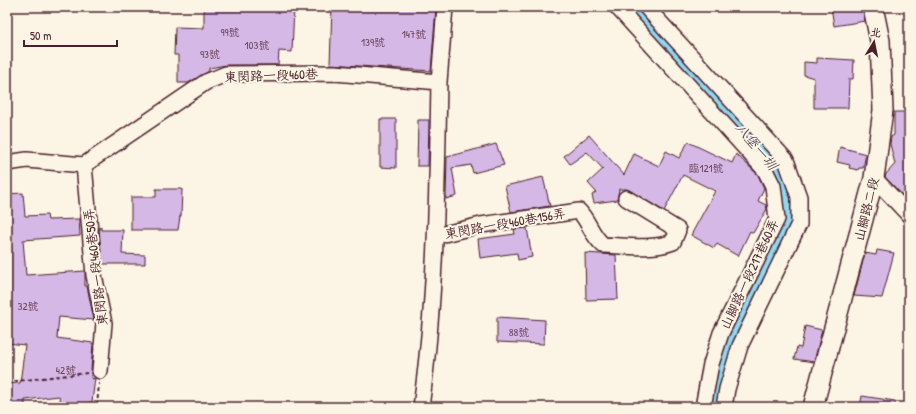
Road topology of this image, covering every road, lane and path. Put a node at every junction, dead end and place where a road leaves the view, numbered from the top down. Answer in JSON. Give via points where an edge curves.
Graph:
{"nodes":[{"id":1,"x":445,"y":7,"type":"edge"},
{"id":2,"x":617,"y":7,"type":"edge"},
{"id":3,"x":646,"y":7,"type":"edge"},
{"id":4,"x":873,"y":7,"type":"edge"},
{"id":5,"x":439,"y":82,"type":"junction"},
{"id":6,"x":7,"y":163,"type":"edge"},
{"id":7,"x":84,"y":165,"type":"junction"},
{"id":8,"x":874,"y":178,"type":"junction"},
{"id":9,"x":626,"y":198,"type":"dead end"},
{"id":10,"x":909,"y":215,"type":"edge"},
{"id":11,"x":436,"y":236,"type":"junction"},
{"id":12,"x":100,"y":371,"type":"junction"},
{"id":13,"x":7,"y":382,"type":"edge"},
{"id":14,"x":97,"y":406,"type":"edge"},
{"id":15,"x":421,"y":407,"type":"edge"},
{"id":16,"x":703,"y":407,"type":"edge"},
{"id":17,"x":724,"y":407,"type":"edge"},
{"id":18,"x":813,"y":407,"type":"edge"}],
"edges":[{"from":1,"to":5,"type":"lane"},
{"from":2,"to":16,"type":"lane","name":"山腳路一段217巷60弄","via":[[765,170],[773,186],[777,219],[721,333],[711,364]]},
{"from":3,"to":17,"type":"lane","via":[[786,160],[800,196],[799,224],[740,346]]},
{"from":4,"to":8,"type":"main road","name":"山腳路二段","via":[[880,41],[883,110]]},
{"from":5,"to":7,"type":"lane","name":"東閔路一段460巷","via":[[335,73],[226,74],[206,82]]},
{"from":5,"to":11,"type":"lane","name":"東閔路一段460巷156弄"},
{"from":6,"to":7,"type":"lane","via":[[27,160]]},
{"from":7,"to":12,"type":"lane","name":"東閔路一段460巷50弄","via":[[94,275],[104,323]]},
{"from":8,"to":10,"type":"lane"},
{"from":8,"to":18,"type":"main road","name":"山腳路二段"},
{"from":9,"to":11,"type":"lane","name":"東閔路一段460巷156弄","via":[[678,230],[674,242],[651,246],[603,245],[593,235],[586,219],[579,211],[481,225]]},
{"from":11,"to":15,"type":"lane","name":"東閔路一段460巷156弄","via":[[428,357]]},
{"from":12,"to":13,"type":"path"},
{"from":12,"to":14,"type":"path"}]}
